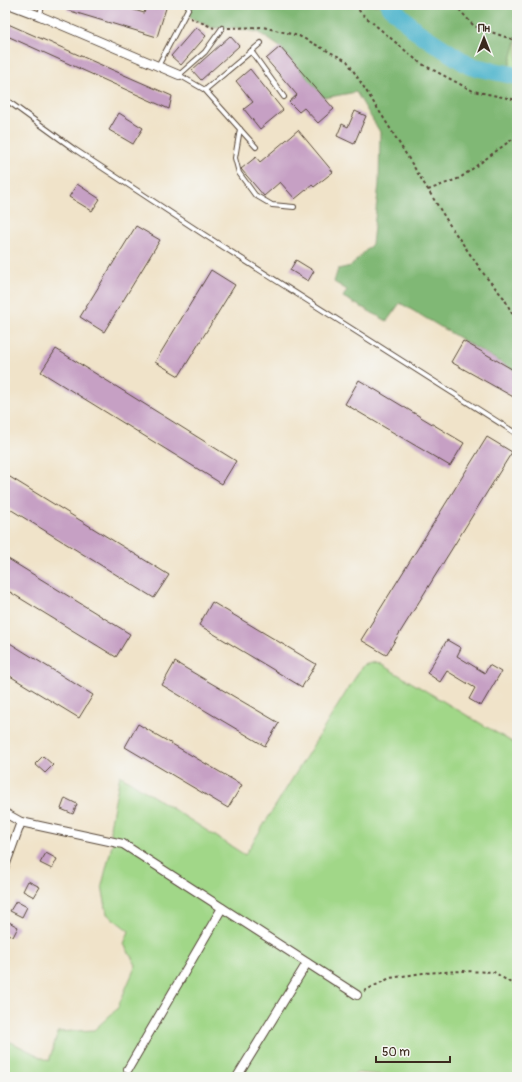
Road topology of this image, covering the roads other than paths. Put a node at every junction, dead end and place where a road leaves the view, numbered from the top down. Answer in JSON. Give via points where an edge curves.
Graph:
{"nodes":[{"id":1,"x":11,"y":5,"type":"edge"},
{"id":2,"x":42,"y":5,"type":"edge"},
{"id":3,"x":188,"y":7,"type":"edge"},
{"id":4,"x":40,"y":16,"type":"junction"},
{"id":5,"x":222,"y":28,"type":"road end"},
{"id":6,"x":261,"y":43,"type":"dead end"},
{"id":7,"x":251,"y":51,"type":"junction"},
{"id":8,"x":158,"y":66,"type":"junction"},
{"id":9,"x":179,"y":75,"type":"junction"},
{"id":10,"x":205,"y":90,"type":"junction"},
{"id":11,"x":284,"y":97,"type":"dead end"},
{"id":12,"x":5,"y":99,"type":"edge"},
{"id":13,"x":240,"y":130,"type":"junction"},
{"id":14,"x":256,"y":147,"type":"dead end"},
{"id":15,"x":294,"y":207,"type":"dead end"},
{"id":16,"x":517,"y":434,"type":"edge"},
{"id":17,"x":5,"y":813,"type":"edge"},
{"id":18,"x":21,"y":822,"type":"junction"},
{"id":19,"x":5,"y":866,"type":"edge"},
{"id":20,"x":222,"y":908,"type":"junction"},
{"id":21,"x":307,"y":963,"type":"junction"},
{"id":22,"x":357,"y":995,"type":"road end"},
{"id":23,"x":128,"y":1069,"type":"dead end"},
{"id":24,"x":237,"y":1077,"type":"edge"}],
"edges":[{"from":1,"to":4,"type":"street"},
{"from":2,"to":4,"type":"lane"},
{"from":3,"to":8,"type":"lane"},
{"from":4,"to":8,"type":"street"},
{"from":5,"to":9,"type":"lane","via":[[204,52]]},
{"from":6,"to":7,"type":"lane"},
{"from":7,"to":10,"type":"lane"},
{"from":7,"to":11,"type":"lane"},
{"from":8,"to":9,"type":"street"},
{"from":9,"to":10,"type":"lane"},
{"from":10,"to":13,"type":"lane"},
{"from":12,"to":16,"type":"lane","via":[[74,149],[197,230]]},
{"from":13,"to":14,"type":"lane"},
{"from":13,"to":15,"type":"lane","via":[[235,158],[239,173],[255,195],[272,205]]},
{"from":17,"to":18,"type":"street"},
{"from":18,"to":19,"type":"street"},
{"from":18,"to":20,"type":"street","via":[[123,844]]},
{"from":20,"to":21,"type":"street"},
{"from":20,"to":23,"type":"street"},
{"from":21,"to":22,"type":"street"},
{"from":21,"to":24,"type":"street"}]}
